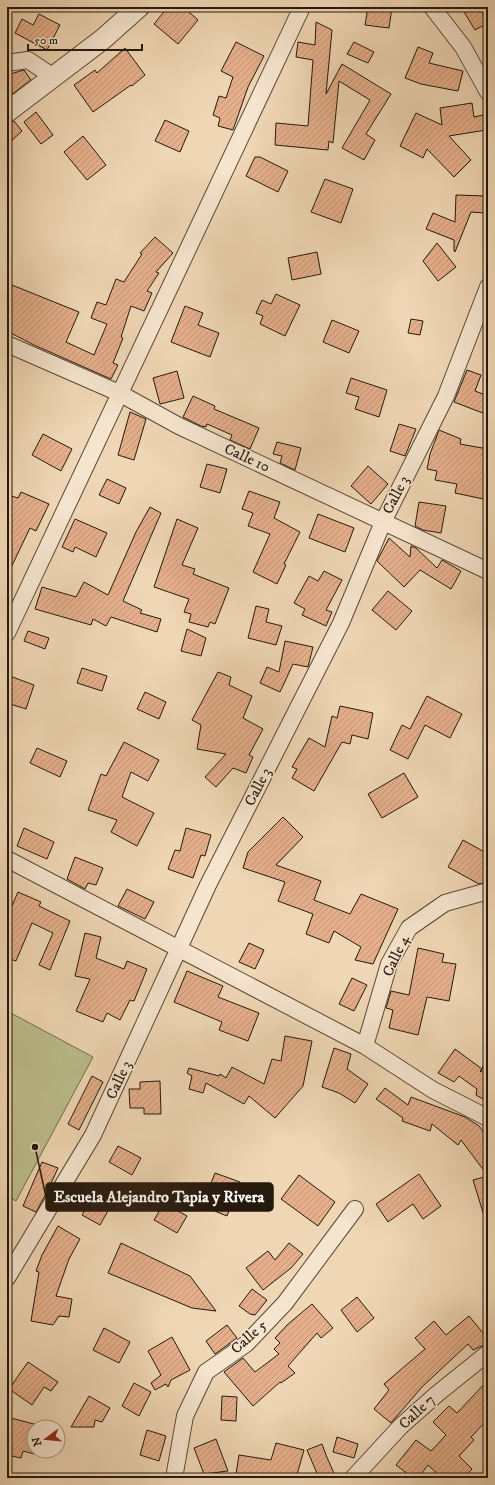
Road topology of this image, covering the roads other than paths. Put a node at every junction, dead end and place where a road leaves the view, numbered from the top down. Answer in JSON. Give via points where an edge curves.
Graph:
{"nodes":[{"id":1,"x":139,"y":7,"type":"edge"},
{"id":2,"x":302,"y":7,"type":"edge"},
{"id":3,"x":432,"y":7,"type":"edge"},
{"id":4,"x":7,"y":63,"type":"edge"},
{"id":5,"x":52,"y":76,"type":"junction"},
{"id":6,"x":488,"y":92,"type":"edge"},
{"id":7,"x":7,"y":112,"type":"edge"},
{"id":8,"x":488,"y":287,"type":"edge"},
{"id":9,"x":7,"y":344,"type":"edge"},
{"id":10,"x":119,"y":393,"type":"junction"},
{"id":11,"x":383,"y":522,"type":"junction"},
{"id":12,"x":488,"y":571,"type":"edge"},
{"id":13,"x":7,"y":633,"type":"edge"},
{"id":14,"x":7,"y":859,"type":"edge"},
{"id":15,"x":488,"y":891,"type":"edge"},
{"id":16,"x":180,"y":948,"type":"junction"},
{"id":17,"x":365,"y":1046,"type":"junction"},
{"id":18,"x":488,"y":1118,"type":"edge"},
{"id":19,"x":355,"y":1208,"type":"dead end"},
{"id":20,"x":7,"y":1278,"type":"edge"},
{"id":21,"x":488,"y":1353,"type":"edge"},
{"id":22,"x":174,"y":1478,"type":"edge"},
{"id":23,"x":353,"y":1478,"type":"edge"}],
"edges":[{"from":1,"to":5,"type":"street","via":[[104,39]]},
{"from":2,"to":10,"type":"street"},
{"from":3,"to":6,"type":"street","via":[[463,47]]},
{"from":4,"to":5,"type":"street","via":[[28,60]]},
{"from":5,"to":7,"type":"street"},
{"from":8,"to":11,"type":"street","name":"Calle 3","via":[[446,396]]},
{"from":9,"to":10,"type":"street","name":"Calle 10"},
{"from":10,"to":11,"type":"street","name":"Calle 10","via":[[179,426]]},
{"from":10,"to":13,"type":"street"},
{"from":11,"to":12,"type":"street","name":"Calle 10"},
{"from":11,"to":16,"type":"street","name":"Calle 3","via":[[341,623],[208,885]]},
{"from":14,"to":16,"type":"street"},
{"from":15,"to":17,"type":"street","name":"Calle 4","via":[[444,903],[409,928],[389,964]]},
{"from":16,"to":17,"type":"street"},
{"from":16,"to":20,"type":"street","name":"Calle 3","via":[[94,1135]]},
{"from":17,"to":18,"type":"street","via":[[433,1090]]},
{"from":19,"to":22,"type":"street","name":"Calle 5","via":[[285,1303],[246,1344],[206,1372],[186,1416]]},
{"from":21,"to":23,"type":"street","name":"Calle 7","via":[[401,1426]]}]}
